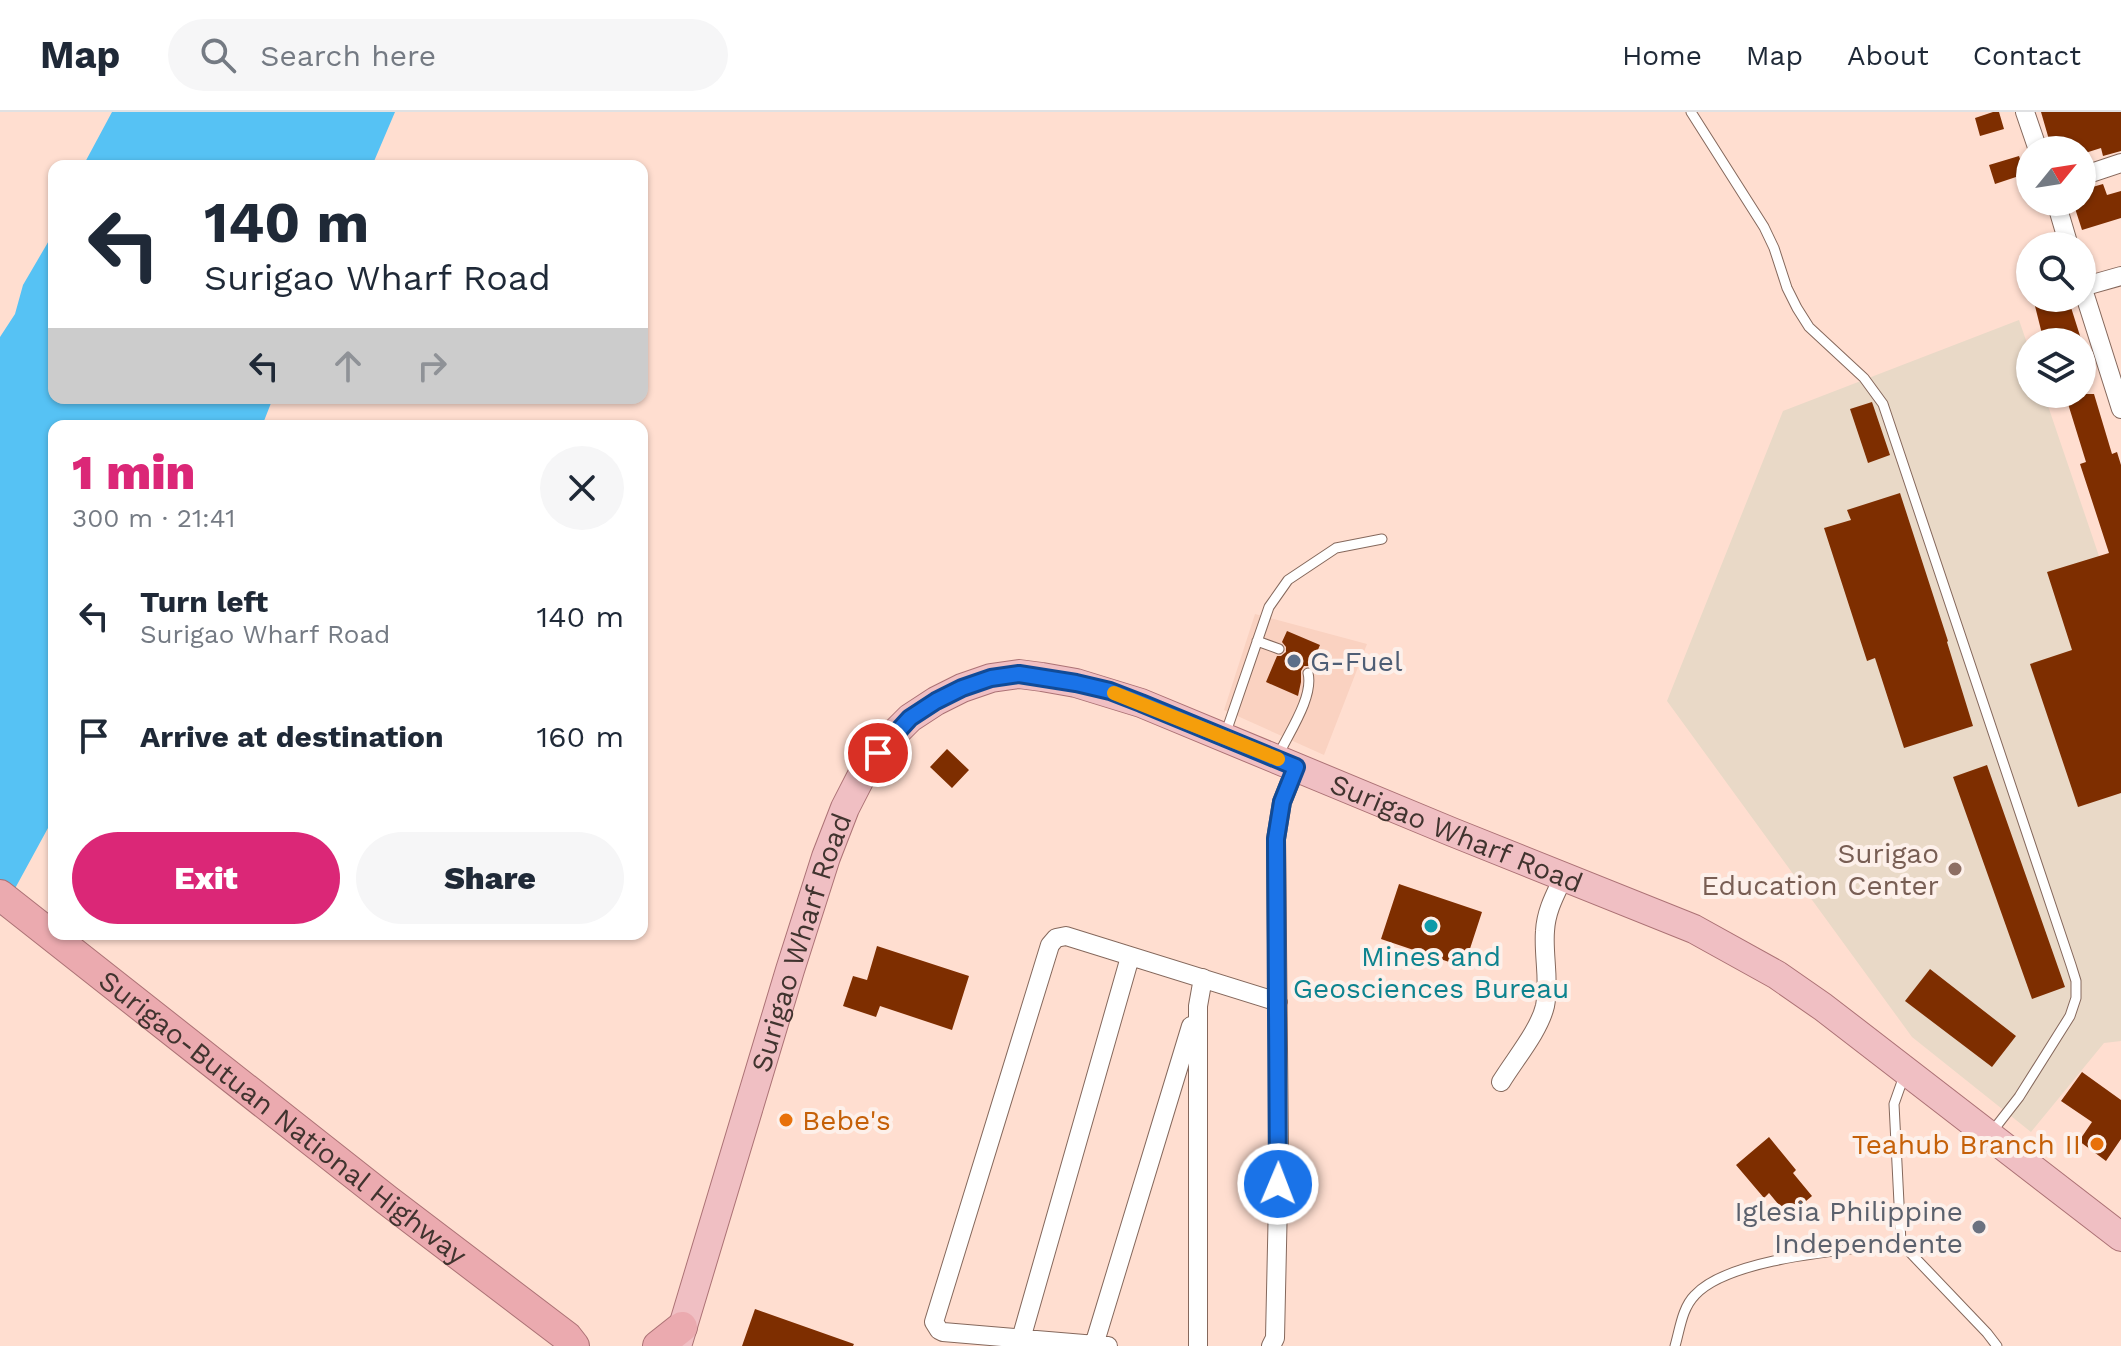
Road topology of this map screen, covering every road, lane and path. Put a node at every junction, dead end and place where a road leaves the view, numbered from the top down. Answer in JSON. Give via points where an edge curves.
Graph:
{"nodes":[{"id":1,"x":1691,"y":112,"type":"edge"},
{"id":2,"x":2025,"y":112,"type":"edge"},
{"id":3,"x":2033,"y":136,"type":"edge"},
{"id":4,"x":2121,"y":163,"type":"edge"},
{"id":5,"x":2096,"y":171,"type":"edge"},
{"id":6,"x":2121,"y":276,"type":"edge"},
{"id":7,"x":2096,"y":282,"type":"edge"},
{"id":8,"x":2090,"y":312,"type":"edge"},
{"id":9,"x":2121,"y":409,"type":"edge"},
{"id":10,"x":1382,"y":539,"type":"dead end"},
{"id":11,"x":1257,"y":641,"type":"junction"},
{"id":12,"x":1279,"y":649,"type":"dead end"},
{"id":13,"x":1308,"y":673,"type":"dead end"},
{"id":14,"x":1225,"y":737,"type":"junction"},
{"id":15,"x":1286,"y":763,"type":"junction"},
{"id":16,"x":1563,"y":878,"type":"junction"},
{"id":17,"x":0,"y":895,"type":"edge"},
{"id":18,"x":48,"y":934,"type":"edge"},
{"id":19,"x":56,"y":940,"type":"edge"},
{"id":20,"x":1130,"y":957,"type":"junction"},
{"id":21,"x":1203,"y":978,"type":"junction"},
{"id":22,"x":1278,"y":1002,"type":"junction"},
{"id":23,"x":1198,"y":1006,"type":"junction"},
{"id":24,"x":1907,"y":1070,"type":"junction"},
{"id":25,"x":1501,"y":1082,"type":"dead end"},
{"id":26,"x":1989,"y":1136,"type":"junction"},
{"id":27,"x":2121,"y":1237,"type":"edge"},
{"id":28,"x":1901,"y":1243,"type":"junction"},
{"id":29,"x":679,"y":1336,"type":"edge"},
{"id":30,"x":1021,"y":1339,"type":"junction"},
{"id":31,"x":577,"y":1343,"type":"edge"},
{"id":32,"x":1101,"y":1345,"type":"edge"},
{"id":33,"x":658,"y":1346,"type":"edge"},
{"id":34,"x":1198,"y":1346,"type":"edge"},
{"id":35,"x":1271,"y":1346,"type":"edge"},
{"id":36,"x":1675,"y":1346,"type":"edge"},
{"id":37,"x":1997,"y":1346,"type":"edge"}],
"edges":[{"from":1,"to":26,"type":"lane","via":[[1764,227],[1803,318],[1883,404],[2076,981],[2070,1016]]},
{"from":2,"to":3,"type":"street"},
{"from":4,"to":5,"type":"street"},
{"from":6,"to":7,"type":"street"},
{"from":8,"to":9,"type":"street"},
{"from":10,"to":11,"type":"lane","via":[[1336,548],[1288,580],[1269,607]]},
{"from":11,"to":12,"type":"lane"},
{"from":11,"to":14,"type":"lane"},
{"from":13,"to":15,"type":"lane","via":[[1308,694]]},
{"from":14,"to":15,"type":"main road","name":"Surigao Wharf Road"},
{"from":14,"to":29,"type":"main road","name":"Surigao Wharf Road","via":[[1110,691],[1019,674],[962,688],[910,718],[889,739],[866,767],[826,857]]},
{"from":15,"to":16,"type":"main road","name":"Surigao Wharf Road"},
{"from":15,"to":22,"type":"street","via":[[1276,839]]},
{"from":16,"to":24,"type":"main road","name":"Surigao Wharf Road","via":[[1737,951]]},
{"from":16,"to":25,"type":"street","via":[[1547,916],[1547,987],[1541,1018]]},
{"from":17,"to":18,"type":"highway","name":"Surigao-Butuan National Highway"},
{"from":19,"to":31,"type":"highway","name":"Surigao-Butuan National Highway"},
{"from":20,"to":21,"type":"street"},
{"from":20,"to":30,"type":"street"},
{"from":20,"to":30,"type":"street","via":[[1066,936],[1050,945],[934,1317],[943,1332]]},
{"from":21,"to":22,"type":"street"},
{"from":21,"to":23,"type":"street"},
{"from":22,"to":35,"type":"street","via":[[1279,1154]]},
{"from":23,"to":32,"type":"street"},
{"from":23,"to":34,"type":"street"},
{"from":24,"to":26,"type":"main road","name":"Surigao Wharf Road"},
{"from":24,"to":28,"type":"lane","via":[[1894,1104]]},
{"from":26,"to":27,"type":"main road","name":"Surigao Wharf Road"},
{"from":28,"to":36,"type":"lane","via":[[1725,1274],[1692,1297]]},
{"from":28,"to":37,"type":"lane"},
{"from":29,"to":33,"type":"highway"},
{"from":30,"to":32,"type":"street"}]}
